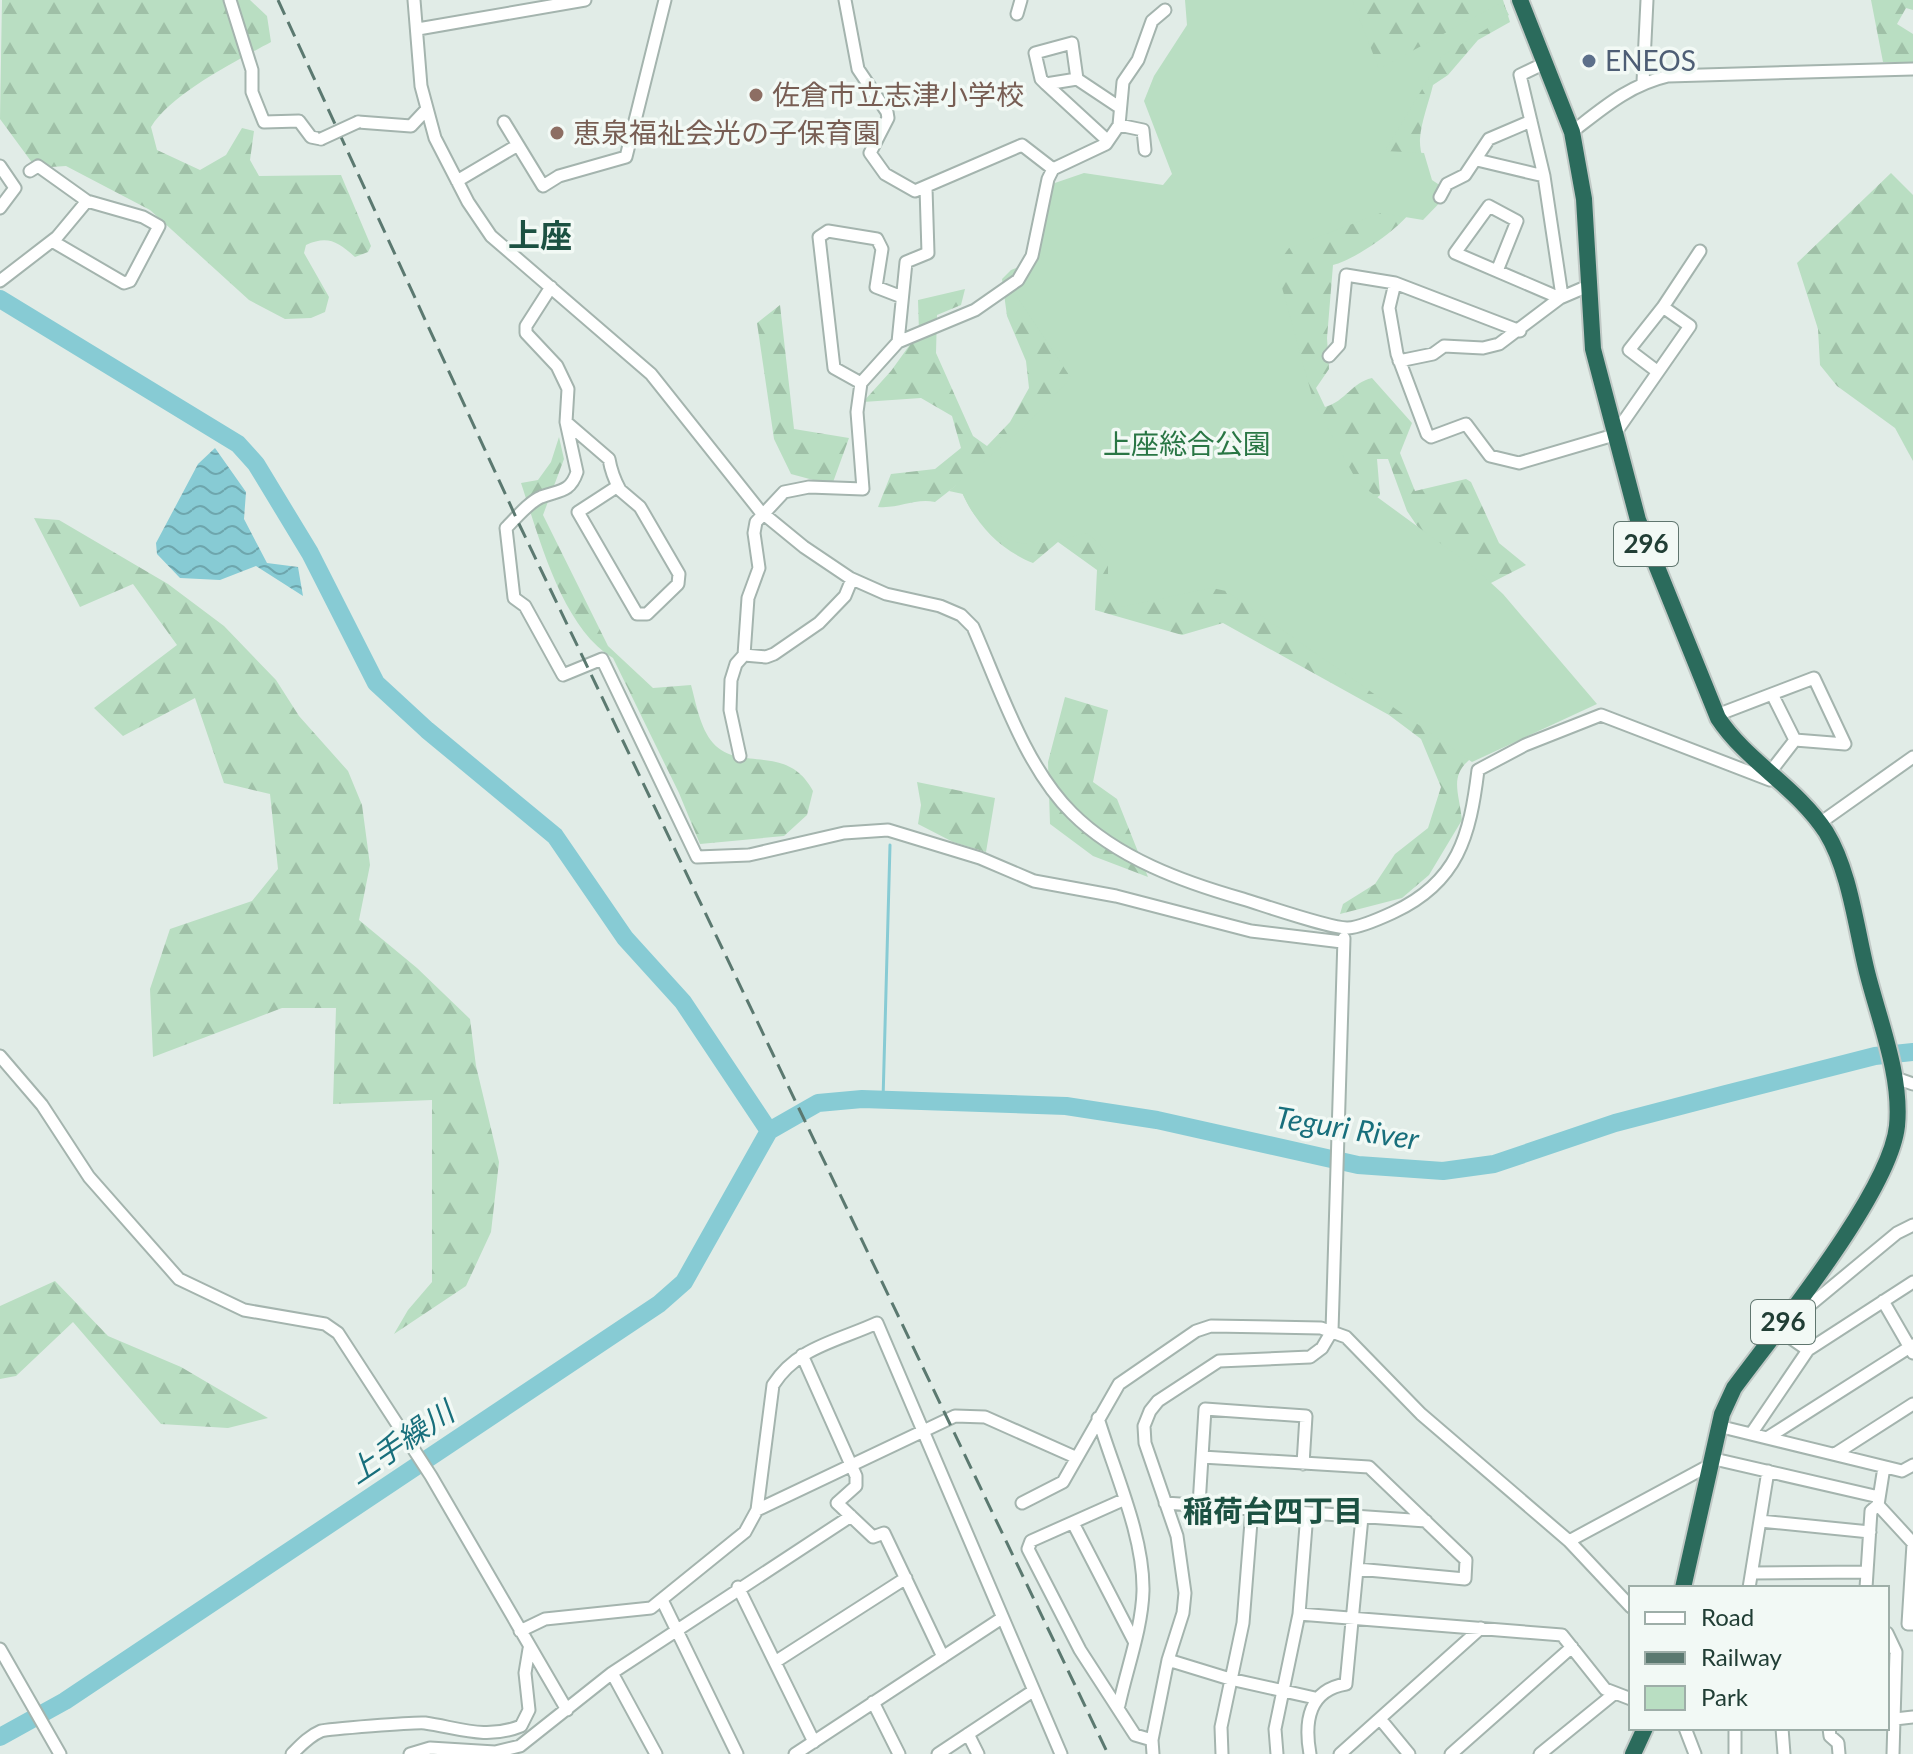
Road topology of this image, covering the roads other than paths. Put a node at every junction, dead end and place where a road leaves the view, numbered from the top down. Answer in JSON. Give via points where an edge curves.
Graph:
{"nodes":[{"id":1,"x":230,"y":0,"type":"edge"},
{"id":2,"x":414,"y":0,"type":"edge"},
{"id":3,"x":585,"y":0,"type":"edge"},
{"id":4,"x":665,"y":0,"type":"edge"},
{"id":5,"x":845,"y":0,"type":"edge"},
{"id":6,"x":1021,"y":0,"type":"edge"},
{"id":7,"x":1520,"y":0,"type":"edge"},
{"id":8,"x":1647,"y":0,"type":"edge"},
{"id":9,"x":1165,"y":10,"type":"dead end"},
{"id":10,"x":1017,"y":14,"type":"dead end"},
{"id":11,"x":418,"y":29,"type":"junction"},
{"id":12,"x":1545,"y":63,"type":"junction"},
{"id":13,"x":1913,"y":69,"type":"edge"},
{"id":14,"x":1077,"y":79,"type":"junction"},
{"id":15,"x":1643,"y":82,"type":"junction"},
{"id":16,"x":1046,"y":84,"type":"junction"},
{"id":17,"x":1119,"y":107,"type":"junction"},
{"id":18,"x":426,"y":110,"type":"junction"},
{"id":19,"x":1531,"y":121,"type":"junction"},
{"id":20,"x":504,"y":122,"type":"dead end"},
{"id":21,"x":1119,"y":125,"type":"junction"},
{"id":22,"x":1572,"y":132,"type":"junction"},
{"id":23,"x":1108,"y":141,"type":"junction"},
{"id":24,"x":518,"y":145,"type":"junction"},
{"id":25,"x":1145,"y":150,"type":"dead end"},
{"id":26,"x":1477,"y":160,"type":"junction"},
{"id":27,"x":0,"y":166,"type":"edge"},
{"id":28,"x":1053,"y":169,"type":"junction"},
{"id":29,"x":30,"y":171,"type":"dead end"},
{"id":30,"x":1544,"y":176,"type":"junction"},
{"id":31,"x":457,"y":181,"type":"junction"},
{"id":32,"x":926,"y":188,"type":"junction"},
{"id":33,"x":1440,"y":197,"type":"dead end"},
{"id":34,"x":87,"y":201,"type":"junction"},
{"id":35,"x":0,"y":208,"type":"edge"},
{"id":36,"x":52,"y":241,"type":"junction"},
{"id":37,"x":1700,"y":251,"type":"dead end"},
{"id":38,"x":1497,"y":271,"type":"junction"},
{"id":39,"x":0,"y":281,"type":"edge"},
{"id":40,"x":1395,"y":283,"type":"junction"},
{"id":41,"x":1588,"y":286,"type":"junction"},
{"id":42,"x":551,"y":287,"type":"junction"},
{"id":43,"x":902,"y":297,"type":"junction"},
{"id":44,"x":1561,"y":297,"type":"junction"},
{"id":45,"x":1663,"y":307,"type":"junction"},
{"id":46,"x":1520,"y":331,"type":"junction"},
{"id":47,"x":898,"y":342,"type":"junction"},
{"id":48,"x":1329,"y":356,"type":"dead end"},
{"id":49,"x":1399,"y":361,"type":"junction"},
{"id":50,"x":1658,"y":372,"type":"junction"},
{"id":51,"x":861,"y":383,"type":"junction"},
{"id":52,"x":566,"y":422,"type":"junction"},
{"id":53,"x":1614,"y":435,"type":"junction"},
{"id":54,"x":618,"y":486,"type":"junction"},
{"id":55,"x":762,"y":513,"type":"junction"},
{"id":56,"x":852,"y":579,"type":"junction"},
{"id":57,"x":744,"y":655,"type":"junction"},
{"id":58,"x":1772,"y":694,"type":"junction"},
{"id":59,"x":1717,"y":715,"type":"junction"},
{"id":60,"x":1795,"y":740,"type":"junction"},
{"id":61,"x":740,"y":756,"type":"dead end"},
{"id":62,"x":1913,"y":757,"type":"edge"},
{"id":63,"x":1772,"y":773,"type":"junction"},
{"id":64,"x":1820,"y":823,"type":"junction"},
{"id":65,"x":1347,"y":928,"type":"junction"},
{"id":66,"x":1342,"y":942,"type":"junction"},
{"id":67,"x":0,"y":1056,"type":"edge"},
{"id":68,"x":1892,"y":1072,"type":"junction"},
{"id":69,"x":1913,"y":1084,"type":"edge"},
{"id":70,"x":1913,"y":1225,"type":"edge"},
{"id":71,"x":1913,"y":1282,"type":"edge"},
{"id":72,"x":1883,"y":1301,"type":"junction"},
{"id":73,"x":1791,"y":1312,"type":"junction"},
{"id":74,"x":1778,"y":1329,"type":"junction"},
{"id":75,"x":1332,"y":1331,"type":"junction"},
{"id":76,"x":1912,"y":1348,"type":"edge"},
{"id":77,"x":1808,"y":1350,"type":"junction"},
{"id":78,"x":802,"y":1355,"type":"junction"},
{"id":79,"x":1913,"y":1404,"type":"edge"},
{"id":80,"x":1098,"y":1418,"type":"junction"},
{"id":81,"x":1718,"y":1426,"type":"junction"},
{"id":82,"x":922,"y":1430,"type":"junction"},
{"id":83,"x":1751,"y":1434,"type":"junction"},
{"id":84,"x":1767,"y":1438,"type":"junction"},
{"id":85,"x":1835,"y":1454,"type":"junction"},
{"id":86,"x":1075,"y":1457,"type":"junction"},
{"id":87,"x":1202,"y":1457,"type":"junction"},
{"id":88,"x":1709,"y":1462,"type":"junction"},
{"id":89,"x":850,"y":1464,"type":"junction"},
{"id":90,"x":1303,"y":1464,"type":"junction"},
{"id":91,"x":1913,"y":1465,"type":"edge"},
{"id":92,"x":1884,"y":1467,"type":"junction"},
{"id":93,"x":1768,"y":1471,"type":"junction"},
{"id":94,"x":1123,"y":1500,"type":"junction"},
{"id":95,"x":1878,"y":1501,"type":"junction"},
{"id":96,"x":1022,"y":1503,"type":"dead end"},
{"id":97,"x":1165,"y":1503,"type":"junction"},
{"id":98,"x":1199,"y":1505,"type":"junction"},
{"id":99,"x":1252,"y":1509,"type":"junction"},
{"id":100,"x":757,"y":1510,"type":"junction"},
{"id":101,"x":1307,"y":1513,"type":"junction"},
{"id":102,"x":851,"y":1516,"type":"junction"},
{"id":103,"x":1362,"y":1517,"type":"junction"},
{"id":104,"x":1426,"y":1521,"type":"junction"},
{"id":105,"x":1760,"y":1521,"type":"junction"},
{"id":106,"x":1073,"y":1523,"type":"junction"},
{"id":107,"x":1870,"y":1532,"type":"junction"},
{"id":108,"x":1569,"y":1541,"type":"junction"},
{"id":109,"x":1913,"y":1544,"type":"edge"},
{"id":110,"x":1357,"y":1569,"type":"junction"},
{"id":111,"x":1867,"y":1572,"type":"junction"},
{"id":112,"x":1752,"y":1573,"type":"junction"},
{"id":113,"x":906,"y":1578,"type":"junction"},
{"id":114,"x":1683,"y":1586,"type":"edge"},
{"id":115,"x":1749,"y":1586,"type":"edge"},
{"id":116,"x":1866,"y":1586,"type":"edge"},
{"id":117,"x":738,"y":1587,"type":"junction"},
{"id":118,"x":662,"y":1600,"type":"junction"},
{"id":119,"x":1629,"y":1605,"type":"edge"},
{"id":120,"x":1299,"y":1614,"type":"junction"},
{"id":121,"x":1002,"y":1618,"type":"junction"},
{"id":122,"x":1352,"y":1619,"type":"junction"},
{"id":123,"x":1913,"y":1624,"type":"edge"},
{"id":124,"x":1481,"y":1628,"type":"junction"},
{"id":125,"x":677,"y":1629,"type":"junction"},
{"id":126,"x":520,"y":1631,"type":"junction"},
{"id":127,"x":1889,"y":1637,"type":"edge"},
{"id":128,"x":1134,"y":1641,"type":"junction"},
{"id":129,"x":1572,"y":1647,"type":"junction"},
{"id":130,"x":0,"y":1649,"type":"edge"},
{"id":131,"x":529,"y":1649,"type":"junction"},
{"id":132,"x":943,"y":1657,"type":"junction"},
{"id":133,"x":1168,"y":1660,"type":"junction"},
{"id":134,"x":775,"y":1662,"type":"junction"},
{"id":135,"x":612,"y":1673,"type":"junction"},
{"id":136,"x":1230,"y":1679,"type":"junction"},
{"id":137,"x":1033,"y":1691,"type":"junction"},
{"id":138,"x":1284,"y":1691,"type":"junction"},
{"id":139,"x":1615,"y":1693,"type":"junction"},
{"id":140,"x":1315,"y":1698,"type":"junction"},
{"id":141,"x":1629,"y":1698,"type":"edge"},
{"id":142,"x":873,"y":1702,"type":"junction"},
{"id":143,"x":1119,"y":1705,"type":"junction"},
{"id":144,"x":567,"y":1710,"type":"junction"},
{"id":145,"x":1913,"y":1717,"type":"edge"},
{"id":146,"x":1895,"y":1719,"type":"junction"},
{"id":147,"x":1381,"y":1720,"type":"junction"},
{"id":148,"x":1644,"y":1730,"type":"edge"},
{"id":149,"x":1686,"y":1730,"type":"edge"},
{"id":150,"x":1735,"y":1730,"type":"edge"},
{"id":151,"x":1782,"y":1730,"type":"edge"},
{"id":152,"x":1829,"y":1730,"type":"edge"},
{"id":153,"x":968,"y":1734,"type":"junction"},
{"id":154,"x":1152,"y":1740,"type":"junction"},
{"id":155,"x":814,"y":1742,"type":"junction"},
{"id":156,"x":653,"y":1753,"type":"edge"},
{"id":157,"x":60,"y":1754,"type":"edge"},
{"id":158,"x":292,"y":1754,"type":"edge"},
{"id":159,"x":410,"y":1754,"type":"edge"},
{"id":160,"x":737,"y":1754,"type":"edge"},
{"id":161,"x":795,"y":1754,"type":"edge"},
{"id":162,"x":899,"y":1754,"type":"edge"},
{"id":163,"x":938,"y":1754,"type":"edge"},
{"id":164,"x":978,"y":1754,"type":"edge"},
{"id":165,"x":1061,"y":1754,"type":"edge"},
{"id":166,"x":1153,"y":1754,"type":"edge"},
{"id":167,"x":1222,"y":1754,"type":"edge"},
{"id":168,"x":1277,"y":1754,"type":"edge"},
{"id":169,"x":1310,"y":1754,"type":"edge"},
{"id":170,"x":1340,"y":1754,"type":"edge"},
{"id":171,"x":1409,"y":1754,"type":"edge"},
{"id":172,"x":1451,"y":1754,"type":"edge"},
{"id":173,"x":1540,"y":1754,"type":"edge"},
{"id":174,"x":1633,"y":1754,"type":"edge"},
{"id":175,"x":1695,"y":1754,"type":"edge"},
{"id":176,"x":1735,"y":1754,"type":"edge"},
{"id":177,"x":1784,"y":1754,"type":"edge"},
{"id":178,"x":1839,"y":1754,"type":"edge"},
{"id":179,"x":1893,"y":1754,"type":"edge"}],
"edges":[{"from":1,"to":18,"type":"street","bridge":true,"via":[[264,122],[299,121],[311,137],[321,139],[358,122],[411,126]]},
{"from":2,"to":11,"type":"street"},
{"from":3,"to":11,"type":"street"},
{"from":4,"to":24,"type":"street","via":[[626,157],[559,176],[543,186]]},
{"from":5,"to":32,"type":"street","via":[[858,69],[888,118],[870,153],[901,186]]},
{"from":6,"to":10,"type":"street"},
{"from":7,"to":12,"type":"highway","number":"296"},
{"from":8,"to":15,"type":"street"},
{"from":9,"to":17,"type":"street","via":[[1152,21],[1138,60],[1123,82]]},
{"from":11,"to":18,"type":"street"},
{"from":12,"to":19,"type":"street","via":[[1520,75]]},
{"from":12,"to":22,"type":"highway","number":"296"},
{"from":13,"to":15,"type":"street","via":[[1692,73]]},
{"from":14,"to":16,"type":"street"},
{"from":14,"to":16,"type":"street","via":[[1072,43],[1035,53]]},
{"from":14,"to":17,"type":"street"},
{"from":15,"to":22,"type":"street"},
{"from":16,"to":23,"type":"street"},
{"from":17,"to":21,"type":"street"},
{"from":18,"to":31,"type":"street"},
{"from":19,"to":26,"type":"street","via":[[1489,139]]},
{"from":19,"to":30,"type":"street"},
{"from":20,"to":24,"type":"street"},
{"from":21,"to":23,"type":"street"},
{"from":21,"to":25,"type":"street","via":[[1143,130]]},
{"from":22,"to":41,"type":"highway","number":"296","via":[[1584,199]]},
{"from":23,"to":28,"type":"street"},
{"from":24,"to":31,"type":"street"},
{"from":26,"to":30,"type":"street"},
{"from":26,"to":33,"type":"street","via":[[1465,175],[1447,184]]},
{"from":27,"to":35,"type":"street","via":[[15,188]]},
{"from":28,"to":32,"type":"street","via":[[1022,145]]},
{"from":28,"to":47,"type":"street","via":[[1032,256],[1018,280],[975,310]]},
{"from":29,"to":34,"type":"street","via":[[38,166]]},
{"from":30,"to":44,"type":"street"},
{"from":31,"to":42,"type":"street","via":[[491,236]]},
{"from":32,"to":43,"type":"street","via":[[928,253],[906,262]]},
{"from":34,"to":36,"type":"street"},
{"from":34,"to":36,"type":"street","via":[[159,226],[130,281],[124,283]]},
{"from":36,"to":39,"type":"street"},
{"from":37,"to":45,"type":"street"},
{"from":38,"to":38,"type":"street","via":[[1455,253],[1489,206],[1517,221]]},
{"from":38,"to":44,"type":"street"},
{"from":40,"to":46,"type":"street"},
{"from":40,"to":48,"type":"street","via":[[1346,275],[1339,345]]},
{"from":40,"to":49,"type":"street","via":[[1389,308]]},
{"from":41,"to":44,"type":"street"},
{"from":41,"to":53,"type":"highway","number":"296","via":[[1593,349]]},
{"from":42,"to":52,"type":"street","via":[[526,333],[551,358],[568,389]]},
{"from":42,"to":55,"type":"street","via":[[651,374]]},
{"from":43,"to":47,"type":"street"},
{"from":43,"to":51,"type":"street","via":[[876,287],[882,249],[877,239],[828,231],[819,237],[834,368]]},
{"from":44,"to":46,"type":"street"},
{"from":45,"to":50,"type":"street","via":[[1690,326]]},
{"from":45,"to":50,"type":"street","via":[[1629,350]]},
{"from":46,"to":49,"type":"street","via":[[1483,348],[1444,346],[1433,354]]},
{"from":47,"to":51,"type":"street"},
{"from":49,"to":53,"type":"street","via":[[1431,437],[1466,424],[1490,456],[1519,463]]},
{"from":50,"to":53,"type":"street"},
{"from":51,"to":55,"type":"street","via":[[857,412],[863,489],[809,487],[784,492]]},
{"from":52,"to":54,"type":"street","via":[[609,459]]},
{"from":52,"to":66,"type":"street","via":[[574,481],[559,494],[540,497],[506,528],[514,598],[525,606],[563,675],[602,659],[697,857],[749,855],[844,833],[888,830],[1034,881],[1251,931]]},
{"from":53,"to":59,"type":"highway","number":"296","via":[[1644,539]]},
{"from":54,"to":54,"type":"street","via":[[640,507],[679,574],[678,584],[647,614],[637,614],[578,512]]},
{"from":55,"to":56,"type":"street"},
{"from":55,"to":57,"type":"street","via":[[754,533],[759,568],[748,598]]},
{"from":56,"to":57,"type":"street","via":[[845,596],[819,623],[774,654]]},
{"from":56,"to":65,"type":"street","via":[[886,594],[940,606],[973,627],[1052,791],[1107,841],[1177,879]]},
{"from":57,"to":61,"type":"street","via":[[731,680],[730,710]]},
{"from":58,"to":59,"type":"street"},
{"from":58,"to":60,"type":"street"},
{"from":58,"to":60,"type":"street","via":[[1814,678],[1845,744]]},
{"from":59,"to":63,"type":"highway","number":"296","via":[[1730,735]]},
{"from":60,"to":63,"type":"street"},
{"from":62,"to":64,"type":"street"},
{"from":63,"to":64,"type":"highway","number":"296"},
{"from":63,"to":65,"type":"street","via":[[1770,780],[1601,715],[1478,770],[1466,834],[1437,887],[1394,912]]},
{"from":64,"to":68,"type":"highway","number":"296","via":[[1842,873]]},
{"from":65,"to":66,"type":"street"},
{"from":66,"to":75,"type":"street"},
{"from":67,"to":126,"type":"street","via":[[42,1105],[89,1177],[179,1279],[244,1310],[325,1324],[338,1333],[431,1476]]},
{"from":68,"to":69,"type":"street"},
{"from":68,"to":73,"type":"highway","number":"296","via":[[1897,1126],[1885,1167]]},
{"from":70,"to":73,"type":"street","via":[[1804,1310]]},
{"from":71,"to":72,"type":"street"},
{"from":72,"to":76,"type":"street"},
{"from":72,"to":77,"type":"street"},
{"from":73,"to":74,"type":"highway","number":"296"},
{"from":74,"to":77,"type":"street"},
{"from":74,"to":81,"type":"highway","number":"296","via":[[1734,1388]]},
{"from":75,"to":80,"type":"street","via":[[1211,1326],[1196,1331],[1119,1384]]},
{"from":75,"to":97,"type":"street","via":[[1310,1357],[1219,1361],[1158,1401],[1144,1426],[1145,1443]]},
{"from":75,"to":108,"type":"street","via":[[1346,1337],[1421,1414]]},
{"from":76,"to":84,"type":"street"},
{"from":77,"to":83,"type":"street"},
{"from":78,"to":82,"type":"street","via":[[877,1323]]},
{"from":78,"to":89,"type":"street"},
{"from":78,"to":100,"type":"street","via":[[773,1385]]},
{"from":79,"to":85,"type":"street"},
{"from":80,"to":86,"type":"street"},
{"from":80,"to":94,"type":"street"},
{"from":81,"to":83,"type":"street"},
{"from":81,"to":88,"type":"highway","number":"296"},
{"from":82,"to":86,"type":"street","via":[[955,1416],[974,1415]]},
{"from":82,"to":89,"type":"street"},
{"from":82,"to":121,"type":"street"},
{"from":83,"to":84,"type":"street"},
{"from":84,"to":85,"type":"street"},
{"from":85,"to":92,"type":"street"},
{"from":86,"to":96,"type":"street","via":[[1063,1482]]},
{"from":87,"to":90,"type":"street"},
{"from":87,"to":90,"type":"street","via":[[1205,1409],[1220,1410],[1306,1416]]},
{"from":87,"to":98,"type":"street"},
{"from":88,"to":93,"type":"street"},
{"from":88,"to":108,"type":"street"},
{"from":88,"to":114,"type":"highway","number":"296"},
{"from":89,"to":100,"type":"street"},
{"from":89,"to":102,"type":"street","via":[[856,1486],[837,1503]]},
{"from":90,"to":104,"type":"street","via":[[1369,1467]]},
{"from":91,"to":92,"type":"street","via":[[1902,1471]]},
{"from":92,"to":95,"type":"street"},
{"from":93,"to":95,"type":"street"},
{"from":93,"to":105,"type":"street"},
{"from":94,"to":106,"type":"street"},
{"from":94,"to":128,"type":"street","via":[[1142,1578]]},
{"from":95,"to":107,"type":"street","via":[[1871,1511]]},
{"from":95,"to":109,"type":"street"},
{"from":97,"to":98,"type":"street"},
{"from":97,"to":133,"type":"street","via":[[1177,1536],[1185,1593]]},
{"from":98,"to":99,"type":"street"},
{"from":99,"to":101,"type":"street"},
{"from":99,"to":136,"type":"street","via":[[1243,1623]]},
{"from":100,"to":118,"type":"street","via":[[745,1532]]},
{"from":101,"to":103,"type":"street"},
{"from":101,"to":120,"type":"street"},
{"from":102,"to":113,"type":"street","via":[[873,1537],[884,1533]]},
{"from":102,"to":117,"type":"street"},
{"from":103,"to":104,"type":"street"},
{"from":103,"to":110,"type":"street"},
{"from":104,"to":110,"type":"street","via":[[1466,1560],[1465,1579]]},
{"from":105,"to":107,"type":"street"},
{"from":105,"to":112,"type":"street"},
{"from":106,"to":128,"type":"street"},
{"from":106,"to":143,"type":"street","via":[[1031,1541],[1028,1549],[1094,1673]]},
{"from":107,"to":111,"type":"street"},
{"from":108,"to":119,"type":"street"},
{"from":109,"to":123,"type":"street","via":[[1908,1624]]},
{"from":110,"to":122,"type":"street"},
{"from":111,"to":112,"type":"street"},
{"from":111,"to":116,"type":"street"},
{"from":112,"to":115,"type":"street"},
{"from":113,"to":132,"type":"street"},
{"from":113,"to":134,"type":"street"},
{"from":117,"to":125,"type":"street"},
{"from":117,"to":134,"type":"street"},
{"from":118,"to":125,"type":"street"},
{"from":118,"to":126,"type":"street","via":[[645,1611],[545,1619]]},
{"from":120,"to":122,"type":"street"},
{"from":120,"to":138,"type":"street"},
{"from":121,"to":132,"type":"street"},
{"from":121,"to":137,"type":"street"},
{"from":122,"to":124,"type":"street"},
{"from":122,"to":140,"type":"street","via":[[1346,1684],[1330,1686]]},
{"from":124,"to":129,"type":"street","via":[[1562,1635]]},
{"from":124,"to":147,"type":"street"},
{"from":125,"to":135,"type":"street"},
{"from":125,"to":160,"type":"street"},
{"from":126,"to":131,"type":"street"},
{"from":127,"to":146,"type":"street","via":[[1896,1652]]},
{"from":128,"to":143,"type":"street"},
{"from":129,"to":139,"type":"street","via":[[1605,1689]]},
{"from":129,"to":172,"type":"street"},
{"from":130,"to":157,"type":"street"},
{"from":131,"to":144,"type":"street"},
{"from":131,"to":158,"type":"street","via":[[529,1710],[521,1726],[474,1734],[421,1722],[334,1728],[310,1737]]},
{"from":132,"to":142,"type":"street"},
{"from":133,"to":136,"type":"street"},
{"from":133,"to":154,"type":"street"},
{"from":134,"to":155,"type":"street"},
{"from":135,"to":144,"type":"street"},
{"from":135,"to":156,"type":"street"},
{"from":136,"to":138,"type":"street"},
{"from":136,"to":167,"type":"street"},
{"from":137,"to":153,"type":"street"},
{"from":137,"to":165,"type":"street"},
{"from":138,"to":140,"type":"street"},
{"from":138,"to":168,"type":"street","via":[[1275,1729]]},
{"from":139,"to":141,"type":"street"},
{"from":139,"to":173,"type":"street"},
{"from":140,"to":169,"type":"street","via":[[1305,1728]]},
{"from":142,"to":155,"type":"street"},
{"from":142,"to":162,"type":"street"},
{"from":143,"to":154,"type":"street","via":[[1135,1735]]},
{"from":144,"to":159,"type":"street","via":[[531,1740],[507,1750],[473,1754],[430,1748]]},
{"from":145,"to":146,"type":"street"},
{"from":146,"to":179,"type":"street"},
{"from":147,"to":170,"type":"street"},
{"from":147,"to":171,"type":"street"},
{"from":148,"to":174,"type":"highway"},
{"from":149,"to":175,"type":"street"},
{"from":150,"to":176,"type":"street"},
{"from":151,"to":177,"type":"street"},
{"from":152,"to":178,"type":"street"},
{"from":153,"to":163,"type":"street"},
{"from":153,"to":164,"type":"street"},
{"from":154,"to":166,"type":"street"},
{"from":155,"to":161,"type":"street"}]}
